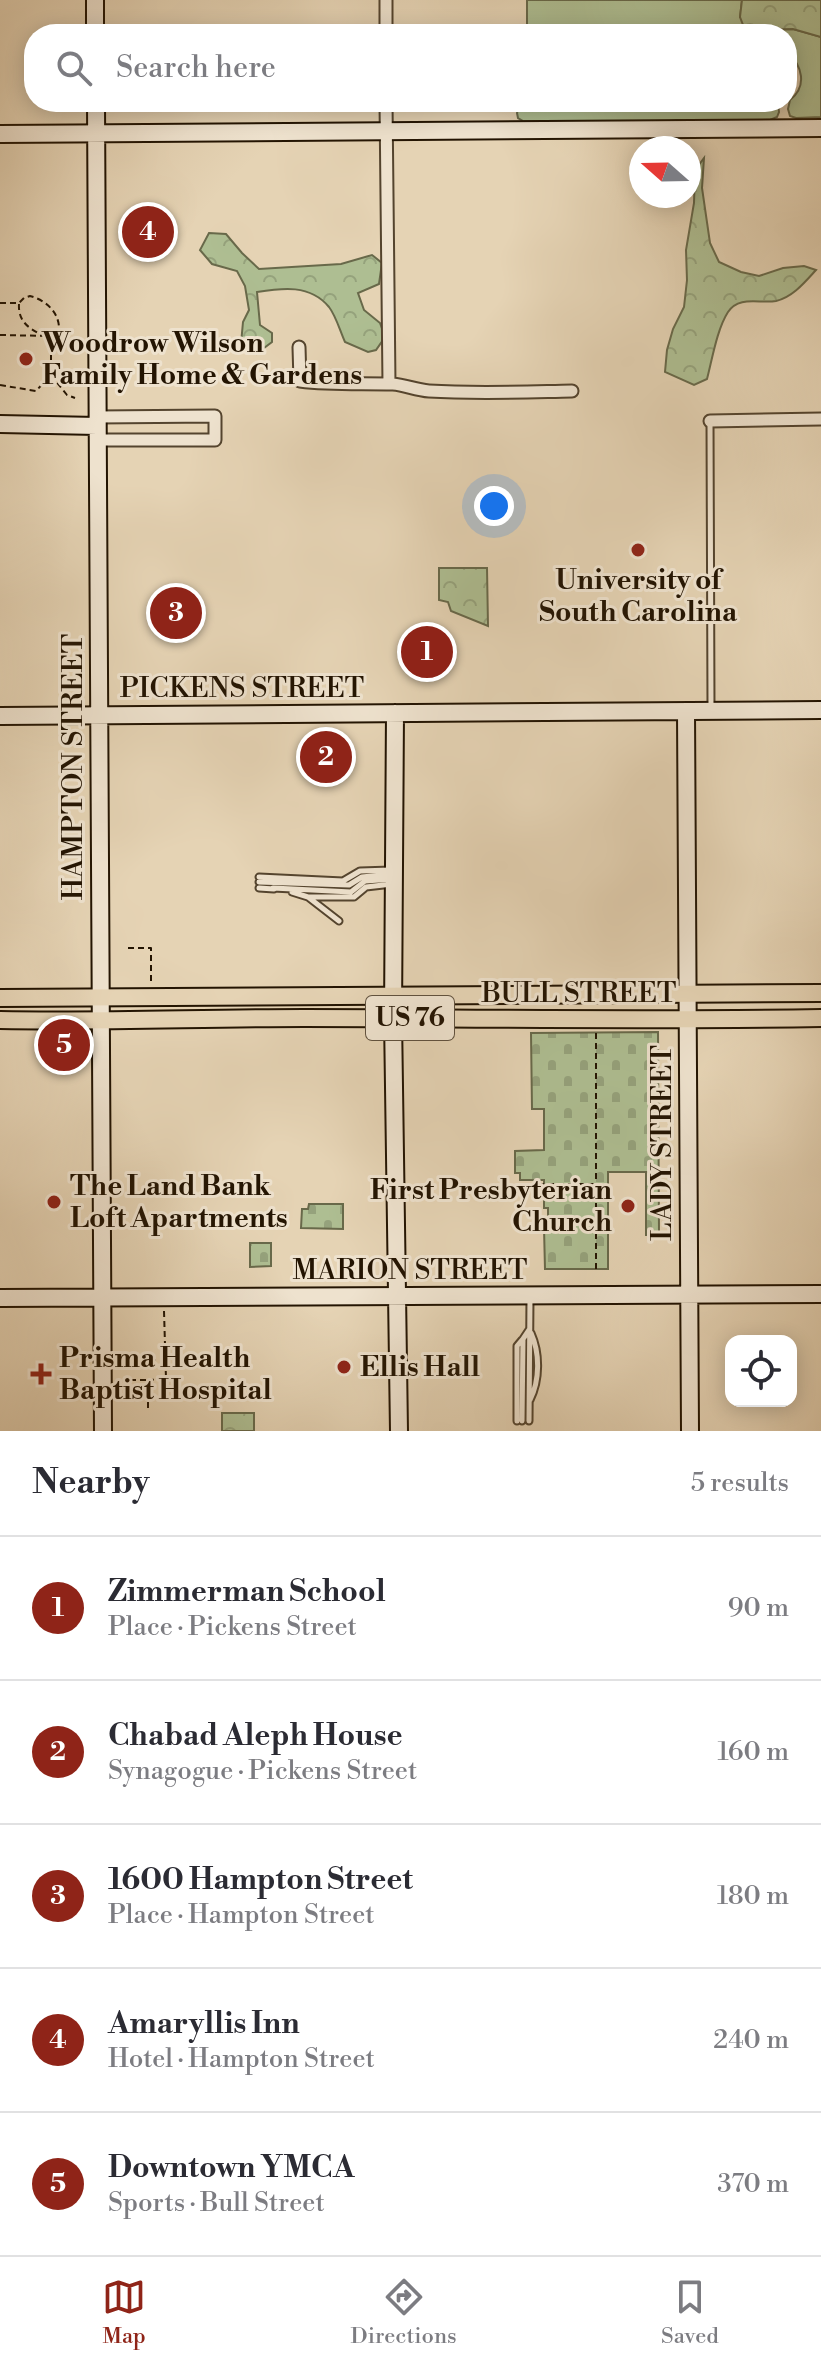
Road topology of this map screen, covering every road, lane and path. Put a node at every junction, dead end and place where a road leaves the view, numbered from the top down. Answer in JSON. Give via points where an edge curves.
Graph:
{"nodes":[{"id":1,"x":95,"y":0,"type":"edge"},
{"id":2,"x":386,"y":0,"type":"edge"},
{"id":3,"x":95,"y":24,"type":"edge"},
{"id":4,"x":386,"y":24,"type":"edge"},
{"id":5,"x":96,"y":112,"type":"edge"},
{"id":6,"x":386,"y":112,"type":"edge"},
{"id":7,"x":821,"y":128,"type":"edge"},
{"id":8,"x":386,"y":131,"type":"junction"},
{"id":9,"x":0,"y":134,"type":"edge"},
{"id":10,"x":96,"y":134,"type":"junction"},
{"id":11,"x":0,"y":303,"type":"edge"},
{"id":12,"x":19,"y":303,"type":"junction"},
{"id":13,"x":0,"y":335,"type":"edge"},
{"id":14,"x":44,"y":336,"type":"junction"},
{"id":15,"x":51,"y":336,"type":"junction"},
{"id":16,"x":299,"y":347,"type":"dead end"},
{"id":17,"x":51,"y":375,"type":"junction"},
{"id":18,"x":389,"y":384,"type":"junction"},
{"id":19,"x":0,"y":385,"type":"edge"},
{"id":20,"x":572,"y":391,"type":"dead end"},
{"id":21,"x":75,"y":398,"type":"dead end"},
{"id":22,"x":821,"y":419,"type":"edge"},
{"id":23,"x":710,"y":421,"type":"joint"},
{"id":24,"x":0,"y":424,"type":"edge"},
{"id":25,"x":97,"y":428,"type":"junction"},
{"id":26,"x":821,"y":710,"type":"edge"},
{"id":27,"x":686,"y":711,"type":"junction"},
{"id":28,"x":711,"y":711,"type":"junction"},
{"id":29,"x":395,"y":713,"type":"junction"},
{"id":30,"x":98,"y":715,"type":"junction"},
{"id":31,"x":0,"y":716,"type":"edge"},
{"id":32,"x":394,"y":876,"type":"junction"},
{"id":33,"x":273,"y":888,"type":"junction"},
{"id":34,"x":308,"y":897,"type":"junction"},
{"id":35,"x":339,"y":921,"type":"dead end"},
{"id":36,"x":128,"y":948,"type":"dead end"},
{"id":37,"x":151,"y":983,"type":"dead end"},
{"id":38,"x":687,"y":993,"type":"junction"},
{"id":39,"x":821,"y":993,"type":"edge"},
{"id":40,"x":394,"y":996,"type":"junction"},
{"id":41,"x":100,"y":997,"type":"junction"},
{"id":42,"x":0,"y":998,"type":"edge"},
{"id":43,"x":393,"y":1018,"type":"junction"},
{"id":44,"x":821,"y":1018,"type":"edge"},
{"id":45,"x":0,"y":1020,"type":"edge"},
{"id":46,"x":687,"y":1020,"type":"junction"},
{"id":47,"x":100,"y":1021,"type":"junction"},
{"id":48,"x":596,"y":1031,"type":"dead end"},
{"id":49,"x":528,"y":1184,"type":"dead end"},
{"id":50,"x":596,"y":1184,"type":"junction"},
{"id":51,"x":596,"y":1272,"type":"dead end"},
{"id":52,"x":821,"y":1294,"type":"edge"},
{"id":53,"x":689,"y":1295,"type":"junction"},
{"id":54,"x":398,"y":1296,"type":"junction"},
{"id":55,"x":530,"y":1296,"type":"junction"},
{"id":56,"x":0,"y":1298,"type":"edge"},
{"id":57,"x":101,"y":1298,"type":"junction"},
{"id":58,"x":165,"y":1298,"type":"junction"},
{"id":59,"x":530,"y":1329,"type":"junction"},
{"id":60,"x":130,"y":1360,"type":"dead end"},
{"id":61,"x":166,"y":1360,"type":"junction"},
{"id":62,"x":130,"y":1380,"type":"dead end"},
{"id":63,"x":148,"y":1380,"type":"junction"},
{"id":64,"x":148,"y":1412,"type":"dead end"},
{"id":65,"x":103,"y":1431,"type":"edge"},
{"id":66,"x":399,"y":1431,"type":"edge"},
{"id":67,"x":690,"y":1431,"type":"edge"}],
"edges":[{"from":1,"to":3,"type":"street"},
{"from":2,"to":4,"type":"street"},
{"from":5,"to":10,"type":"street","name":"HAMPTON STREET"},
{"from":6,"to":8,"type":"street"},
{"from":7,"to":8,"type":"street"},
{"from":8,"to":10,"type":"street"},
{"from":8,"to":18,"type":"street"},
{"from":9,"to":10,"type":"street"},
{"from":10,"to":25,"type":"street","name":"HAMPTON STREET"},
{"from":11,"to":12,"type":"path"},
{"from":12,"to":14,"type":"path","via":[[23,322]]},
{"from":12,"to":15,"type":"path","via":[[30,296],[52,309],[59,327]]},
{"from":13,"to":14,"type":"path"},
{"from":14,"to":15,"type":"path"},
{"from":15,"to":17,"type":"path"},
{"from":16,"to":18,"type":"street","via":[[300,381]]},
{"from":17,"to":19,"type":"path","via":[[36,391]]},
{"from":17,"to":21,"type":"path"},
{"from":18,"to":20,"type":"street","via":[[433,391]]},
{"from":22,"to":23,"type":"street"},
{"from":23,"to":28,"type":"lane"},
{"from":24,"to":25,"type":"street"},
{"from":25,"to":25,"type":"street","via":[[215,440],[215,416]]},
{"from":25,"to":30,"type":"street","name":"HAMPTON STREET"},
{"from":26,"to":28,"type":"street","name":"PICKENS STREET"},
{"from":27,"to":28,"type":"street","name":"PICKENS STREET"},
{"from":27,"to":29,"type":"street","name":"PICKENS STREET"},
{"from":27,"to":38,"type":"street","name":"LADY STREET"},
{"from":29,"to":30,"type":"street","name":"PICKENS STREET"},
{"from":29,"to":32,"type":"street"},
{"from":30,"to":31,"type":"street","name":"PICKENS STREET"},
{"from":30,"to":41,"type":"street","name":"HAMPTON STREET"},
{"from":32,"to":33,"type":"lane","via":[[365,881],[351,892]]},
{"from":32,"to":33,"type":"lane","via":[[362,877],[349,885],[259,882]]},
{"from":32,"to":34,"type":"lane","via":[[354,897]]},
{"from":32,"to":40,"type":"street"},
{"from":33,"to":34,"type":"lane"},
{"from":34,"to":35,"type":"lane"},
{"from":36,"to":37,"type":"path","via":[[151,948]]},
{"from":38,"to":39,"type":"main road","name":"BULL STREET","number":"US 76"},
{"from":38,"to":40,"type":"main road","name":"BULL STREET","number":"US 76"},
{"from":38,"to":46,"type":"street","name":"LADY STREET"},
{"from":40,"to":41,"type":"main road","name":"BULL STREET","number":"US 76"},
{"from":40,"to":43,"type":"street"},
{"from":41,"to":42,"type":"main road","name":"BULL STREET","number":"US 76"},
{"from":41,"to":47,"type":"street","name":"HAMPTON STREET"},
{"from":43,"to":46,"type":"main road","name":"BULL STREET","number":"US 76"},
{"from":43,"to":47,"type":"main road","name":"BULL STREET","number":"US 76"},
{"from":43,"to":54,"type":"street"},
{"from":44,"to":46,"type":"main road","name":"BULL STREET","number":"US 76"},
{"from":45,"to":47,"type":"main road","name":"BULL STREET","number":"US 76"},
{"from":46,"to":53,"type":"street","name":"LADY STREET"},
{"from":47,"to":57,"type":"street","name":"HAMPTON STREET"},
{"from":48,"to":50,"type":"path"},
{"from":49,"to":50,"type":"path"},
{"from":50,"to":51,"type":"path"},
{"from":52,"to":53,"type":"street","name":"MARION STREET"},
{"from":53,"to":55,"type":"street","name":"MARION STREET"},
{"from":53,"to":67,"type":"street","name":"LADY STREET"},
{"from":54,"to":55,"type":"street","name":"MARION STREET"},
{"from":54,"to":58,"type":"street","name":"MARION STREET"},
{"from":54,"to":66,"type":"street"},
{"from":55,"to":59,"type":"lane"},
{"from":56,"to":57,"type":"street","name":"MARION STREET"},
{"from":57,"to":58,"type":"street","name":"MARION STREET"},
{"from":57,"to":65,"type":"street","name":"HAMPTON STREET"},
{"from":58,"to":61,"type":"path"},
{"from":59,"to":59,"type":"lane","via":[[523,1339],[523,1421],[529,1401]]},
{"from":60,"to":61,"type":"path"},
{"from":61,"to":63,"type":"path","via":[[166,1379]]},
{"from":62,"to":63,"type":"path"},
{"from":63,"to":64,"type":"path"}]}
